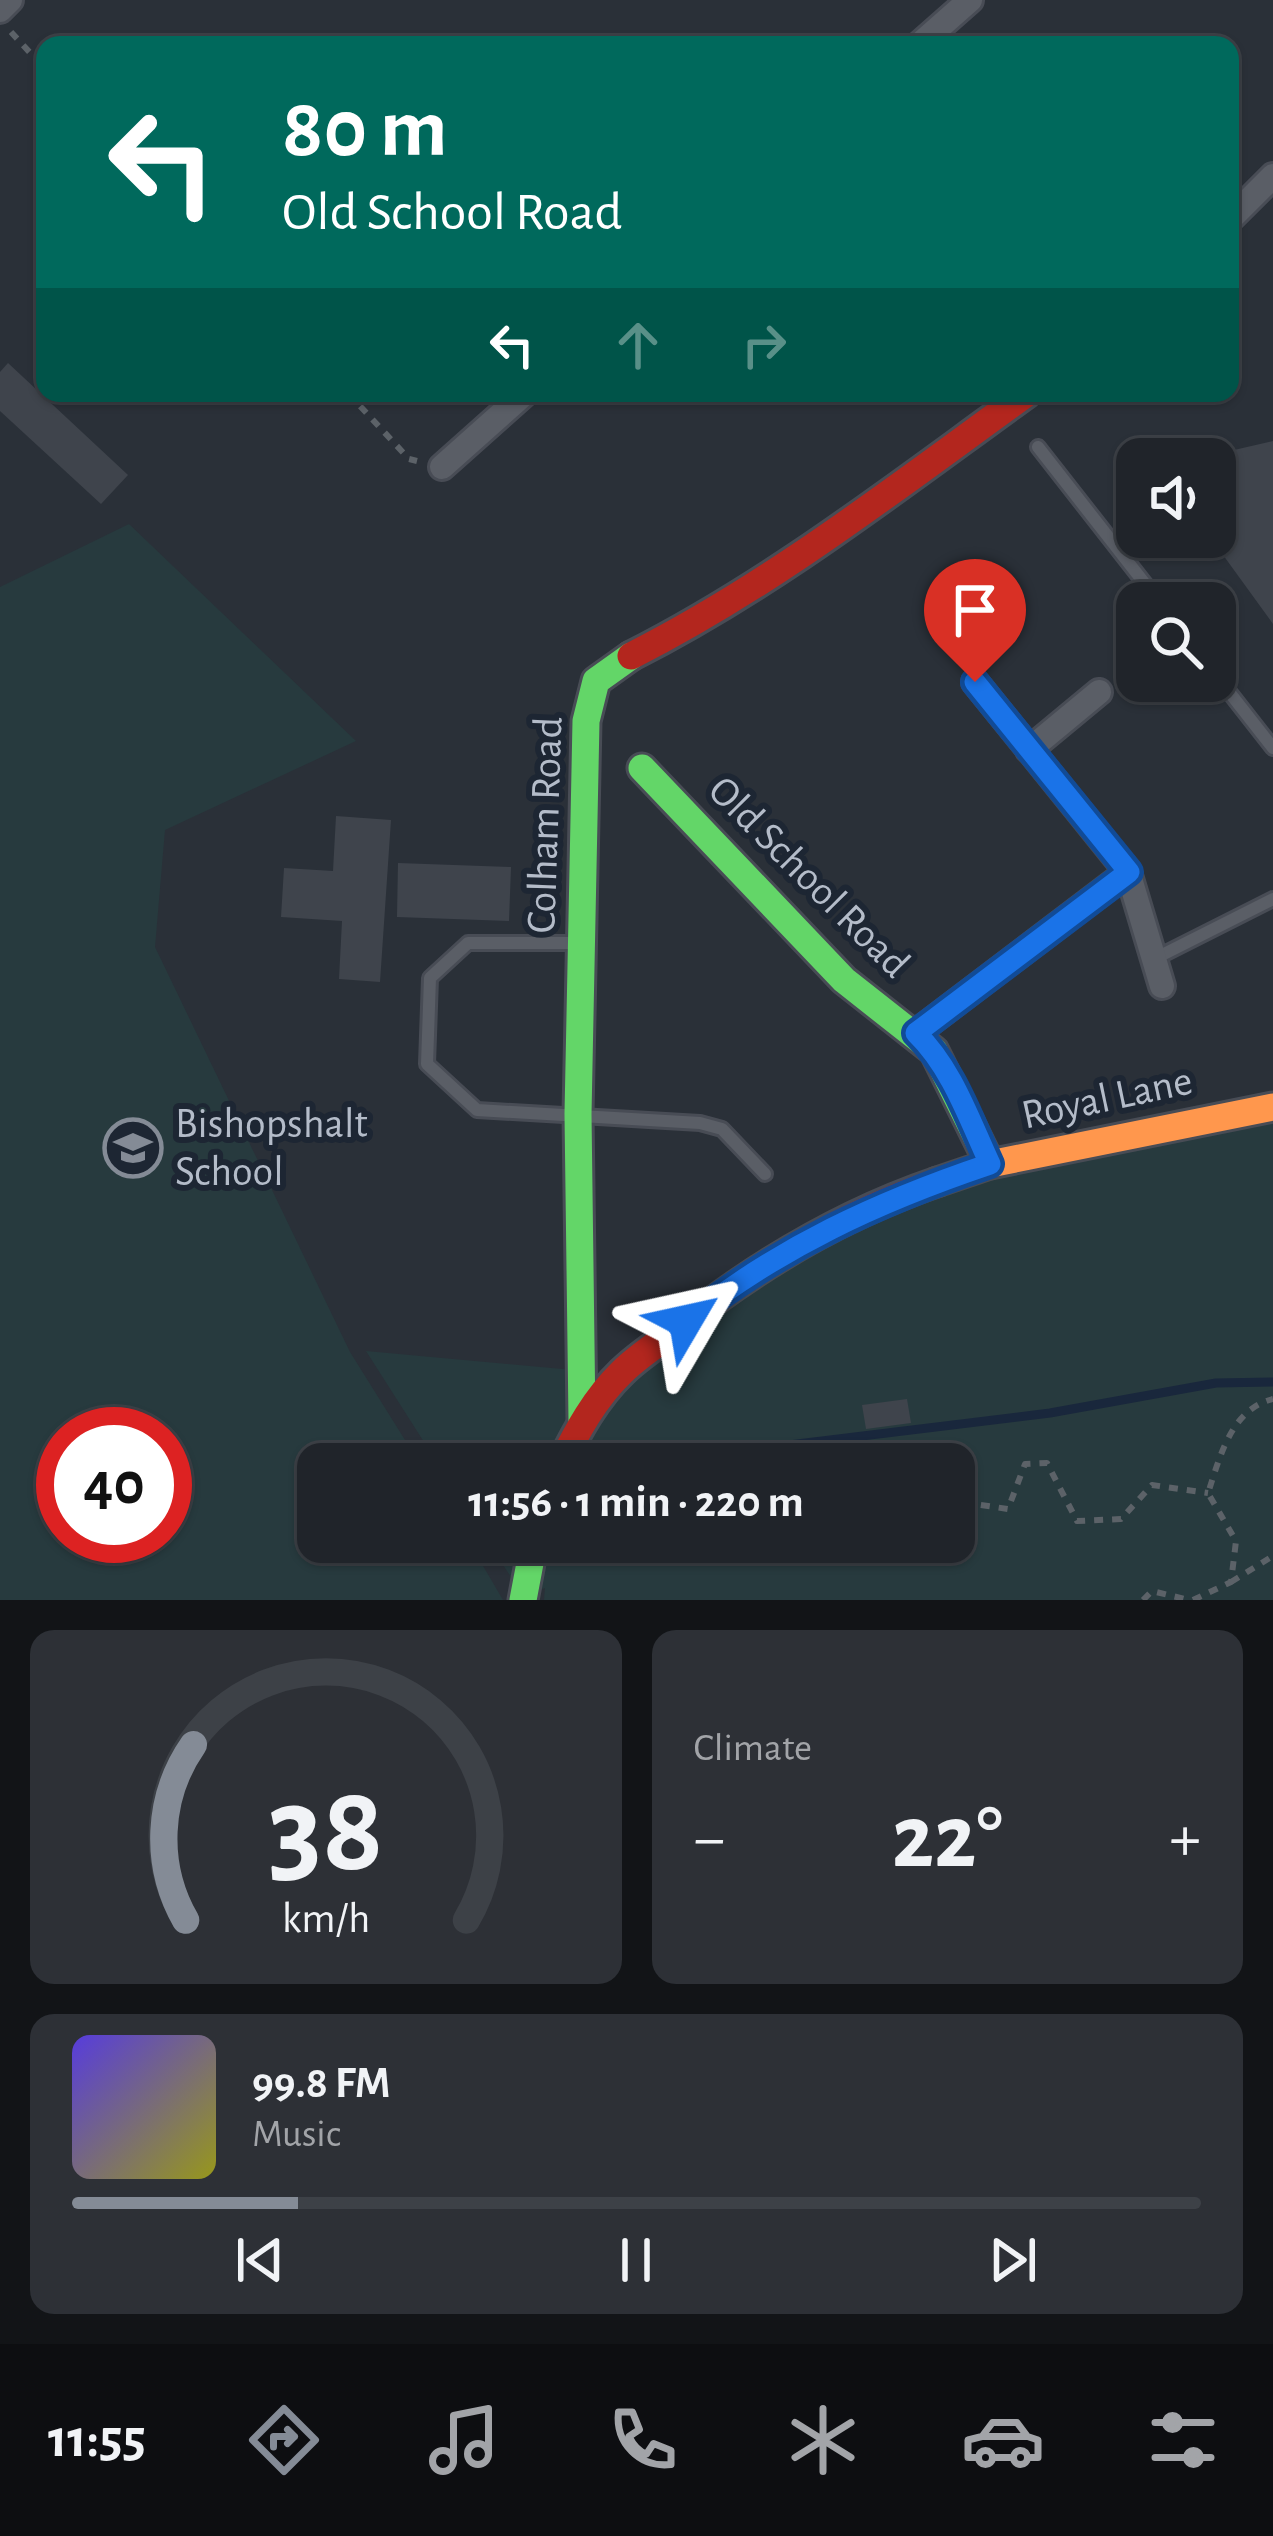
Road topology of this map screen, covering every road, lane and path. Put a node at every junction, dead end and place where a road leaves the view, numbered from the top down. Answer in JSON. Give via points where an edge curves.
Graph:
{"nodes":[{"id":1,"x":10,"y":0,"type":"edge"},
{"id":2,"x":970,"y":0,"type":"edge"},
{"id":3,"x":0,"y":10,"type":"edge"},
{"id":4,"x":0,"y":20,"type":"edge"},
{"id":5,"x":929,"y":36,"type":"edge"},
{"id":6,"x":36,"y":59,"type":"edge"},
{"id":7,"x":1273,"y":176,"type":"edge"},
{"id":8,"x":1239,"y":210,"type":"edge"},
{"id":9,"x":355,"y":402,"type":"edge"},
{"id":10,"x":516,"y":402,"type":"edge"},
{"id":11,"x":1014,"y":402,"type":"edge"},
{"id":12,"x":1038,"y":447,"type":"dead end"},
{"id":13,"x":442,"y":467,"type":"joint"},
{"id":14,"x":1144,"y":582,"type":"edge"},
{"id":15,"x":975,"y":682,"type":"dead end"},
{"id":16,"x":1099,"y":692,"type":"dead end"},
{"id":17,"x":1236,"y":701,"type":"edge"},
{"id":18,"x":1273,"y":748,"type":"edge"},
{"id":19,"x":1028,"y":750,"type":"junction"},
{"id":20,"x":642,"y":768,"type":"dead end"},
{"id":21,"x":1129,"y":872,"type":"junction"},
{"id":22,"x":1273,"y":899,"type":"edge"},
{"id":23,"x":582,"y":944,"type":"junction"},
{"id":24,"x":1154,"y":959,"type":"junction"},
{"id":25,"x":1162,"y":986,"type":"dead end"},
{"id":26,"x":916,"y":1033,"type":"junction"},
{"id":27,"x":1273,"y":1106,"type":"edge"},
{"id":28,"x":578,"y":1114,"type":"junction"},
{"id":29,"x":990,"y":1164,"type":"junction"},
{"id":30,"x":766,"y":1174,"type":"dead end"},
{"id":31,"x":1273,"y":1400,"type":"edge"},
{"id":32,"x":582,"y":1421,"type":"junction"},
{"id":33,"x":571,"y":1443,"type":"edge"},
{"id":34,"x":1208,"y":1493,"type":"junction"},
{"id":35,"x":975,"y":1504,"type":"edge"},
{"id":36,"x":1273,"y":1556,"type":"edge"},
{"id":37,"x":530,"y":1563,"type":"edge"},
{"id":38,"x":1231,"y":1582,"type":"junction"},
{"id":39,"x":523,"y":1600,"type":"edge"},
{"id":40,"x":1143,"y":1600,"type":"edge"},
{"id":41,"x":1191,"y":1600,"type":"edge"}],
"edges":[{"from":1,"to":3,"type":"street"},
{"from":2,"to":5,"type":"street"},
{"from":4,"to":6,"type":"path"},
{"from":7,"to":8,"type":"street"},
{"from":9,"to":13,"type":"path","via":[[409,459]]},
{"from":10,"to":13,"type":"street"},
{"from":11,"to":23,"type":"street","name":"Colham Road","via":[[797,558],[596,681],[586,721]]},
{"from":12,"to":14,"type":"lane"},
{"from":15,"to":19,"type":"street"},
{"from":16,"to":19,"type":"street"},
{"from":17,"to":18,"type":"lane"},
{"from":19,"to":21,"type":"street"},
{"from":20,"to":26,"type":"street","name":"Old School Road","via":[[844,980]]},
{"from":21,"to":24,"type":"street"},
{"from":21,"to":26,"type":"street"},
{"from":22,"to":24,"type":"lane"},
{"from":23,"to":28,"type":"street","name":"Colham Road"},
{"from":23,"to":28,"type":"lane","via":[[468,943],[430,978],[427,1064],[477,1109]]},
{"from":24,"to":25,"type":"street"},
{"from":26,"to":29,"type":"street","name":"Old School Road","via":[[947,1072]]},
{"from":27,"to":29,"type":"street","name":"Royal Lane"},
{"from":28,"to":30,"type":"lane","via":[[722,1129]]},
{"from":28,"to":32,"type":"street","name":"Colham Road"},
{"from":29,"to":32,"type":"street","name":"Royal Lane","via":[[896,1196],[803,1241],[622,1372]]},
{"from":31,"to":34,"type":"path","via":[[1257,1403],[1228,1434]]},
{"from":32,"to":33,"type":"street","name":"Royal Lane"},
{"from":34,"to":35,"type":"path","via":[[1152,1486],[1121,1520],[1077,1521],[1047,1463],[1025,1464],[1008,1509]]},
{"from":34,"to":38,"type":"path","via":[[1236,1540]]},
{"from":36,"to":38,"type":"path"},
{"from":37,"to":39,"type":"street"},
{"from":38,"to":41,"type":"path"},
{"from":40,"to":41,"type":"path","via":[[1152,1591]]}]}
